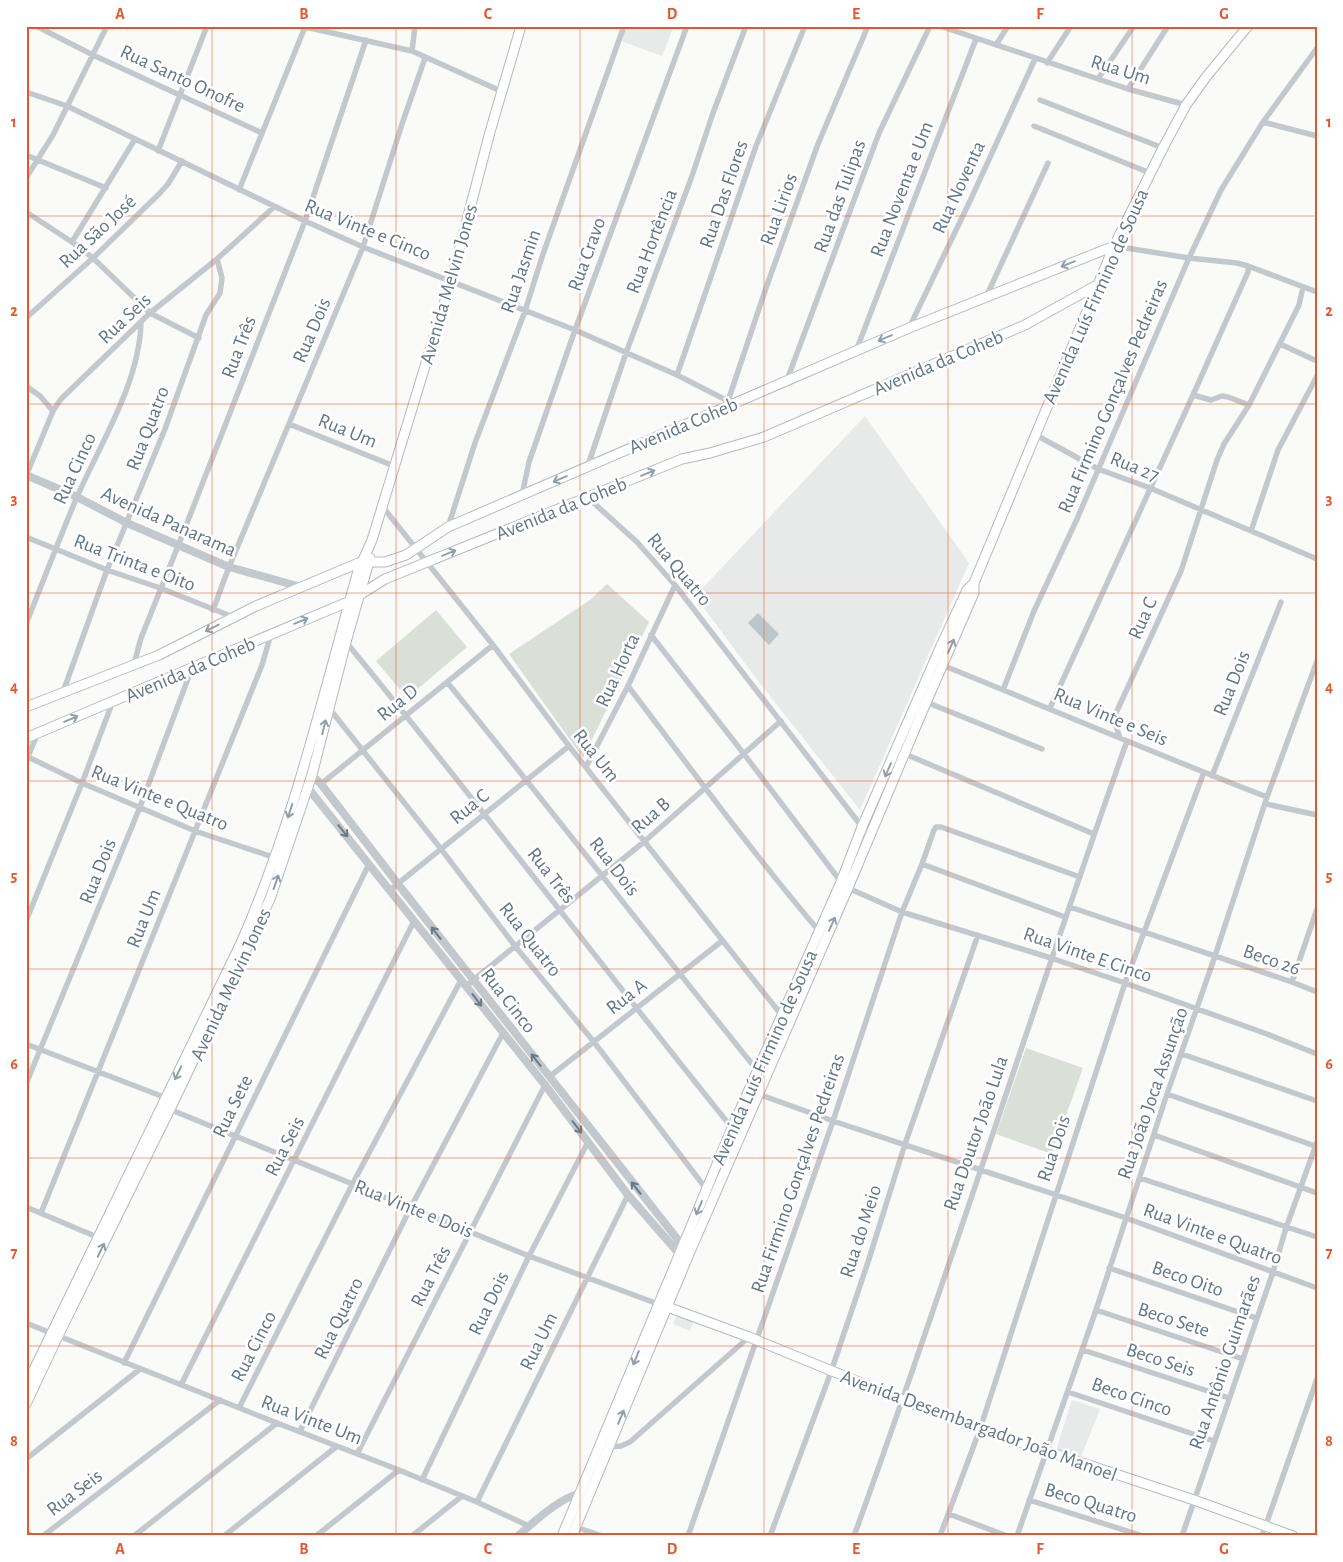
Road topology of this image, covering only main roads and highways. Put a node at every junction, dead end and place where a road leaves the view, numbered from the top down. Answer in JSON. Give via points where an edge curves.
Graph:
{"nodes":[{"id":1,"x":521,"y":26,"type":"edge"},
{"id":2,"x":1248,"y":26,"type":"edge"},
{"id":3,"x":1114,"y":246,"type":"junction"},
{"id":4,"x":1097,"y":284,"type":"junction"},
{"id":5,"x":365,"y":562,"type":"junction"},
{"id":6,"x":974,"y":583,"type":"junction"},
{"id":7,"x":360,"y":595,"type":"junction"},
{"id":8,"x":350,"y":601,"type":"junction"},
{"id":9,"x":256,"y":606,"type":"joint"},
{"id":10,"x":26,"y":707,"type":"edge"},
{"id":11,"x":26,"y":738,"type":"edge"},
{"id":12,"x":905,"y":741,"type":"junction"},
{"id":13,"x":279,"y":859,"type":"junction"},
{"id":14,"x":844,"y":885,"type":"junction"},
{"id":15,"x":168,"y":1104,"type":"junction"},
{"id":16,"x":716,"y":1179,"type":"junction"},
{"id":17,"x":684,"y":1254,"type":"junction"},
{"id":18,"x":658,"y":1304,"type":"junction"},
{"id":19,"x":667,"y":1306,"type":"junction"},
{"id":20,"x":54,"y":1335,"type":"junction"},
{"id":21,"x":26,"y":1386,"type":"edge"},
{"id":22,"x":26,"y":1404,"type":"edge"},
{"id":23,"x":584,"y":1494,"type":"junction"},
{"id":24,"x":574,"y":1531,"type":"edge"},
{"id":25,"x":562,"y":1536,"type":"edge"},
{"id":26,"x":1293,"y":1536,"type":"edge"}],
"edges":[{"from":1,"to":5,"type":"main road","name":"Avenida Melvin Jones","via":[[451,280]]},
{"from":2,"to":3,"type":"main road","name":"Avenida Luís Firmino de Sousa","via":[[1186,105]]},
{"from":3,"to":4,"type":"main road","name":"Avenida Luís Firmino de Sousa"},
{"from":3,"to":5,"type":"main road","name":"Avenida Coheb","one_way":true,"via":[[727,404],[448,527],[416,549],[391,561]]},
{"from":4,"to":6,"type":"main road","name":"Avenida Luís Firmino de Sousa"},
{"from":7,"to":4,"type":"main road","name":"Avenida da Coheb","one_way":true,"via":[[385,579],[682,459],[764,436],[1025,325]]},
{"from":5,"to":7,"type":"main road","name":"Avenida Melvin Jones"},
{"from":5,"to":8,"type":"main road","name":"Avenida Melvin Jones"},
{"from":5,"to":9,"type":"main road","name":"Avenida Coheb"},
{"from":6,"to":12,"type":"main road","name":"Avenida Luís Firmino de Sousa","via":[[940,648]]},
{"from":12,"to":6,"type":"main road","name":"Avenida Luís Firmino de Sousa","one_way":true,"via":[[926,702],[974,593]]},
{"from":7,"to":8,"type":"main road","name":"Avenida da Coheb"},
{"from":13,"to":7,"type":"main road","name":"Avenida Melvin Jones","one_way":true,"via":[[312,775]]},
{"from":11,"to":8,"type":"main road","name":"Avenida da Coheb","one_way":true},
{"from":8,"to":13,"type":"main road","name":"Avenida Melvin Jones","one_way":true},
{"from":9,"to":10,"type":"main road","name":"Avenida da Coheb","one_way":true,"via":[[159,655]]},
{"from":12,"to":14,"type":"main road","name":"Avenida Luís Firmino de Sousa","one_way":true,"via":[[862,827]]},
{"from":12,"to":14,"type":"main road","name":"Avenida Luís Firmino de Sousa","via":[[905,754]]},
{"from":13,"to":15,"type":"main road","name":"Avenida Melvin Jones"},
{"from":16,"to":14,"type":"main road","name":"Avenida Luís Firmino de Sousa","one_way":true,"via":[[758,1094]]},
{"from":14,"to":16,"type":"main road","name":"Avenida Luís Firmino de Sousa","via":[[819,931],[757,1070],[732,1128]]},
{"from":20,"to":15,"type":"main road","name":"Avenida Melvin Jones","one_way":true},
{"from":15,"to":20,"type":"main road","name":"Avenida Melvin Jones","via":[[97,1237]]},
{"from":16,"to":17,"type":"main road","name":"Avenida Luís Firmino de Sousa"},
{"from":16,"to":17,"type":"main road","name":"Avenida Luís Firmino de Sousa","one_way":true,"via":[[707,1190]]},
{"from":17,"to":18,"type":"main road","name":"Avenida Luís Firmino de Sousa"},
{"from":17,"to":19,"type":"main road","name":"Avenida Luís Firmino de Sousa"},
{"from":18,"to":19,"type":"main road","name":"Rua Vinte e Dois"},
{"from":18,"to":23,"type":"main road","name":"Avenida Luís Firmino de Sousa","one_way":true},
{"from":23,"to":19,"type":"main road","name":"Avenida Luís Firmino de Sousa","one_way":true,"via":[[608,1447]]},
{"from":19,"to":26,"type":"main road","name":"Avenida Desembargador João Manoel","via":[[903,1400]]},
{"from":20,"to":21,"type":"main road","name":"Avenida Melvin Jones"},
{"from":20,"to":22,"type":"main road","name":"Avenida Melvin Jones"},
{"from":23,"to":24,"type":"main road","name":"Avenida Luís Firmino de Sousa"},
{"from":23,"to":25,"type":"main road","name":"Avenida Luís Firmino de Sousa"}]}
